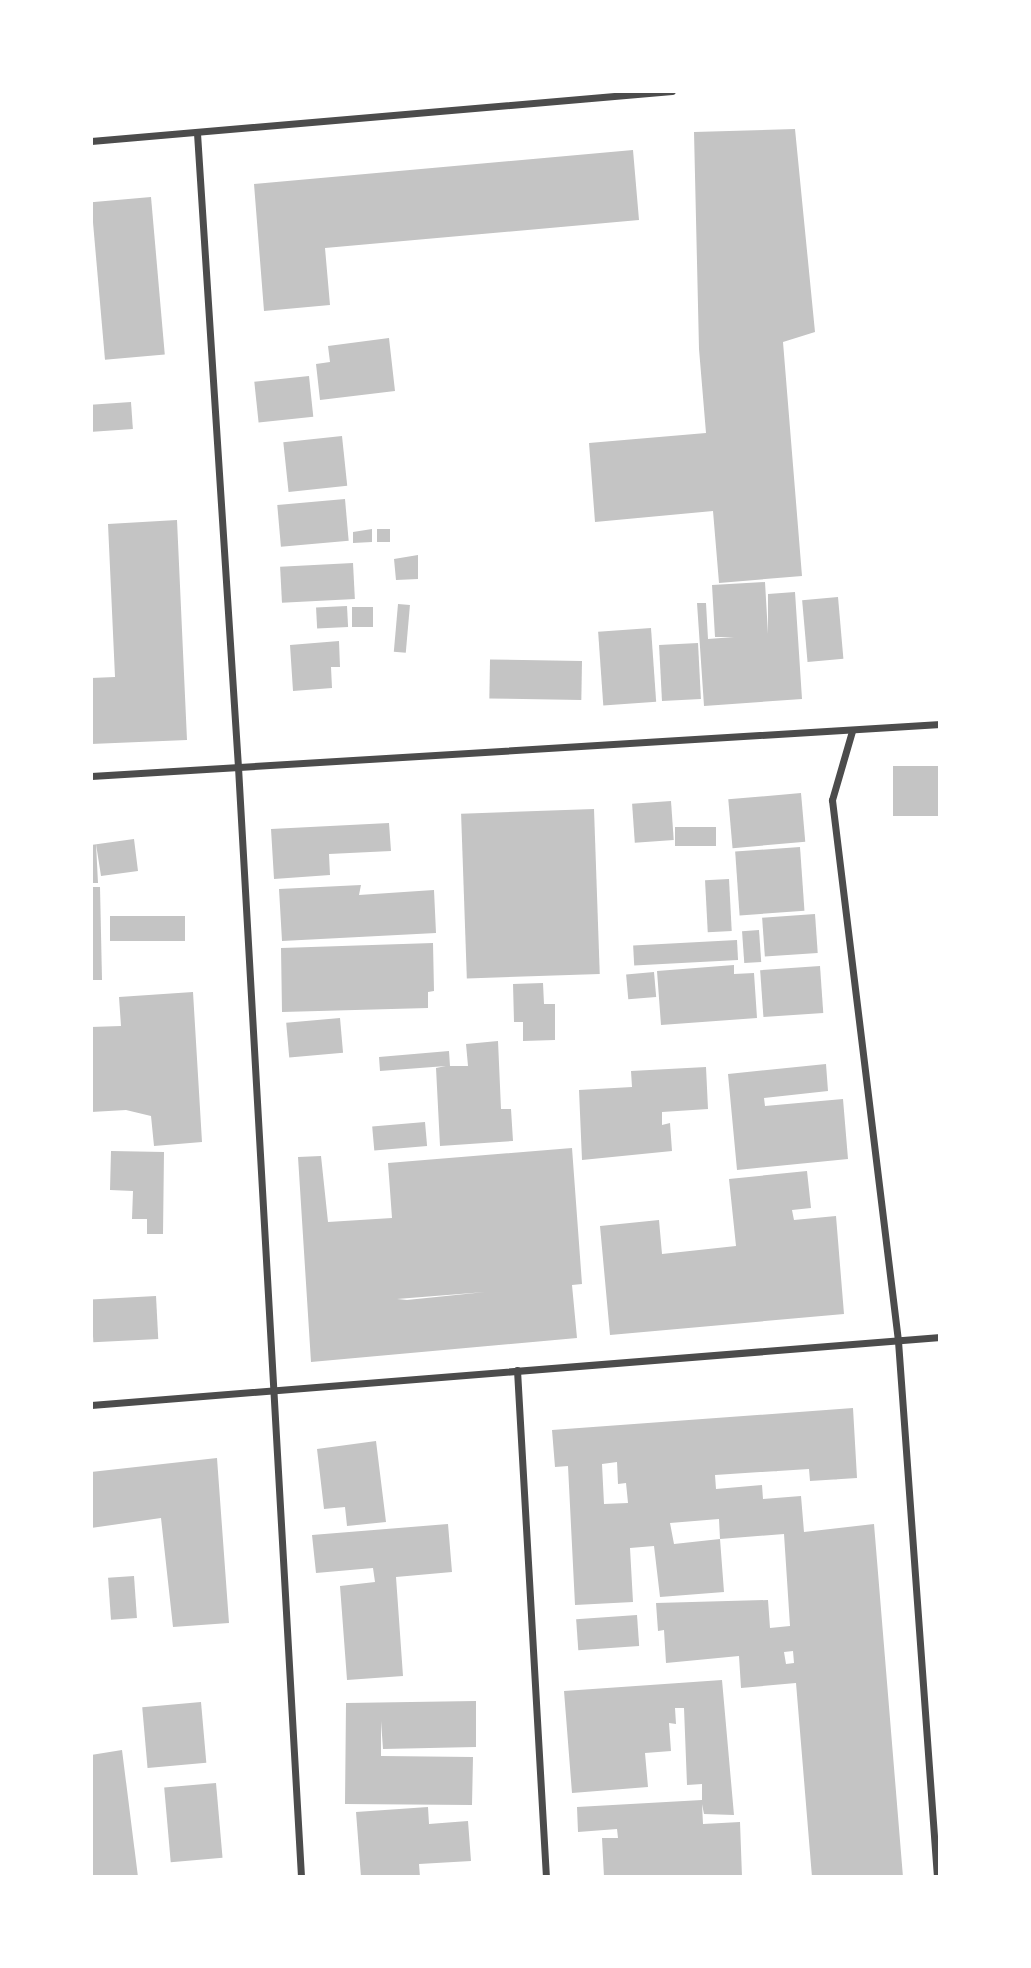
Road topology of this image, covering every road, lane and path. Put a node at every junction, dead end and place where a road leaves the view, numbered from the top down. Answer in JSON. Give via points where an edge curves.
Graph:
{"nodes":[{"id":1,"x":672,"y":91,"type":"edge"},
{"id":2,"x":197,"y":133,"type":"junction"},
{"id":3,"x":91,"y":141,"type":"edge"},
{"id":4,"x":940,"y":724,"type":"edge"},
{"id":5,"x":852,"y":731,"type":"junction"},
{"id":6,"x":238,"y":767,"type":"junction"},
{"id":7,"x":91,"y":776,"type":"edge"},
{"id":8,"x":940,"y":1337,"type":"edge"},
{"id":9,"x":898,"y":1341,"type":"junction"},
{"id":10,"x":517,"y":1370,"type":"junction"},
{"id":11,"x":274,"y":1389,"type":"junction"},
{"id":12,"x":91,"y":1405,"type":"edge"},
{"id":13,"x":301,"y":1877,"type":"edge"},
{"id":14,"x":546,"y":1877,"type":"edge"},
{"id":15,"x":937,"y":1877,"type":"edge"}],
"edges":[{"from":1,"to":2,"type":"street"},
{"from":2,"to":3,"type":"street"},
{"from":2,"to":6,"type":"street"},
{"from":4,"to":5,"type":"street"},
{"from":5,"to":6,"type":"street"},
{"from":5,"to":9,"type":"street","via":[[832,800]]},
{"from":6,"to":7,"type":"street"},
{"from":6,"to":11,"type":"street"},
{"from":8,"to":9,"type":"street"},
{"from":9,"to":10,"type":"street"},
{"from":9,"to":15,"type":"street"},
{"from":10,"to":11,"type":"street"},
{"from":10,"to":14,"type":"street"},
{"from":11,"to":12,"type":"street"},
{"from":11,"to":13,"type":"street"}]}
